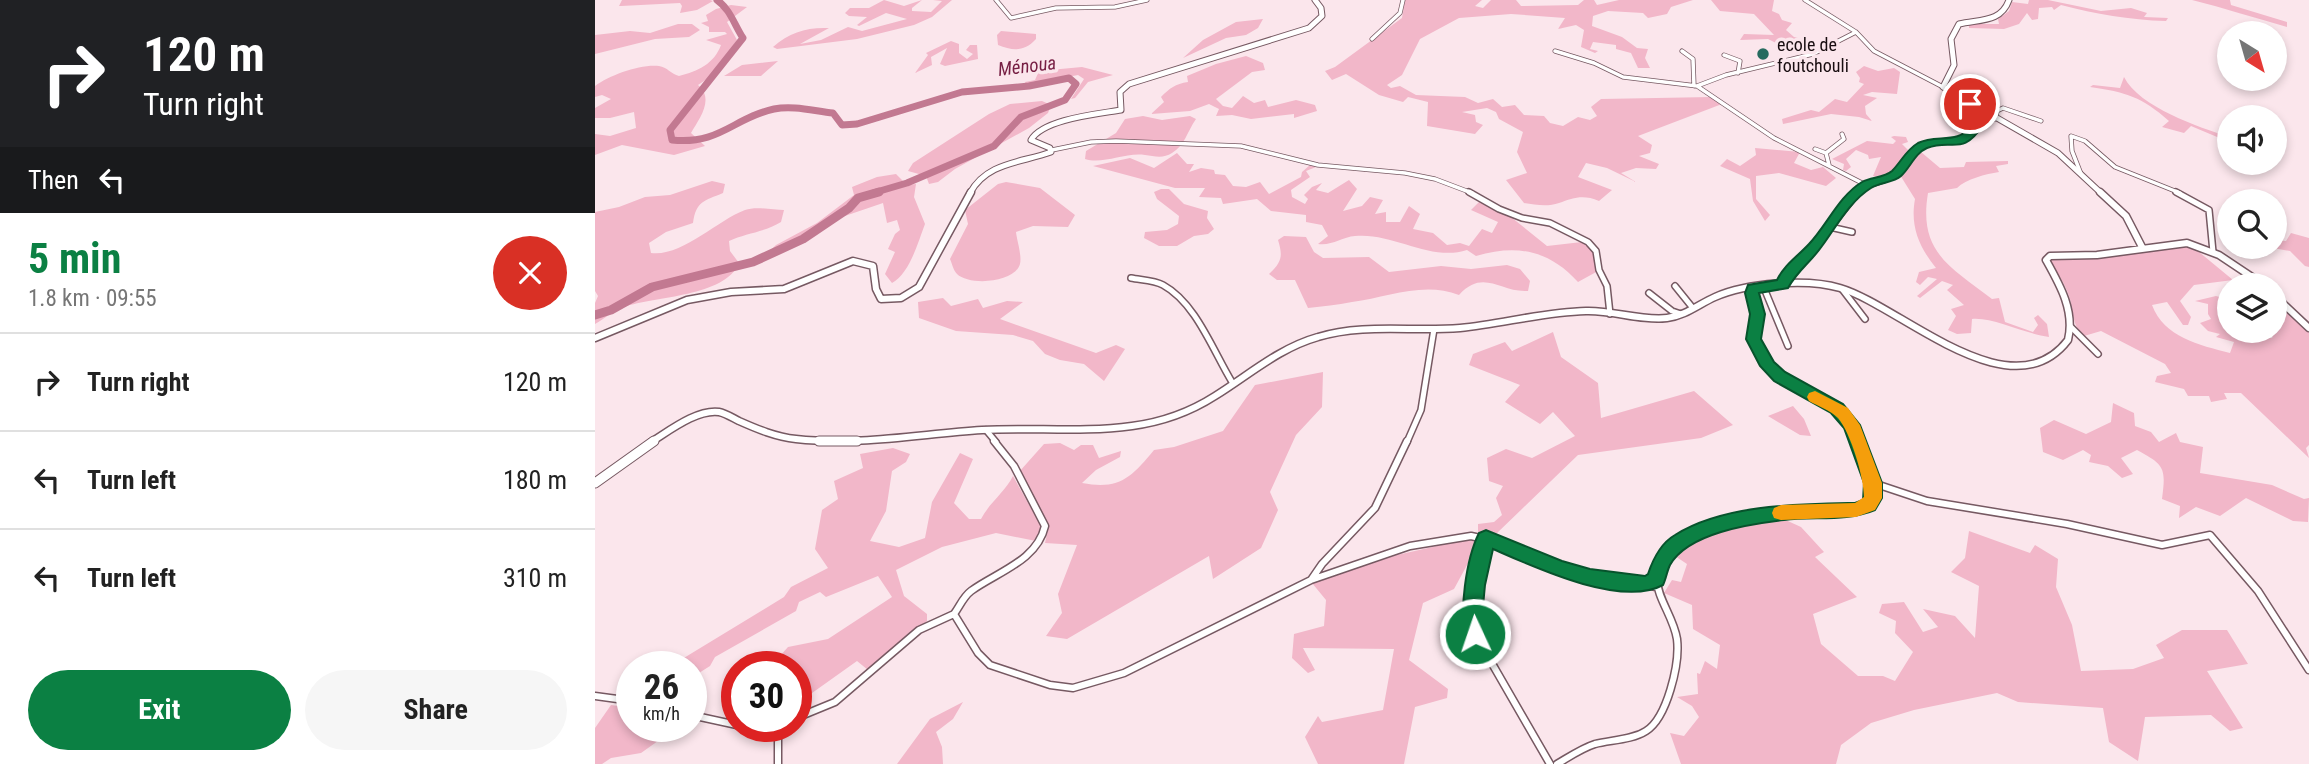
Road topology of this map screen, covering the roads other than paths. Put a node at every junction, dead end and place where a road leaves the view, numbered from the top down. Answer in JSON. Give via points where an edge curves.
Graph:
{"nodes":[{"id":1,"x":996,"y":0,"type":"edge"},
{"id":2,"x":1147,"y":0,"type":"edge"},
{"id":3,"x":1315,"y":0,"type":"edge"},
{"id":4,"x":1403,"y":0,"type":"edge"},
{"id":5,"x":1805,"y":0,"type":"edge"},
{"id":6,"x":2009,"y":0,"type":"edge"},
{"id":7,"x":1856,"y":32,"type":"junction"},
{"id":8,"x":1372,"y":39,"type":"dead end"},
{"id":9,"x":1555,"y":51,"type":"dead end"},
{"id":10,"x":1682,"y":51,"type":"dead end"},
{"id":11,"x":1724,"y":55,"type":"dead end"},
{"id":12,"x":1738,"y":73,"type":"junction"},
{"id":13,"x":1696,"y":86,"type":"junction"},
{"id":14,"x":1943,"y":87,"type":"junction"},
{"id":15,"x":1970,"y":104,"type":"junction"},
{"id":16,"x":1995,"y":119,"type":"junction"},
{"id":17,"x":2041,"y":121,"type":"dead end"},
{"id":18,"x":1842,"y":134,"type":"dead end"},
{"id":19,"x":1815,"y":149,"type":"dead end"},
{"id":20,"x":1052,"y":150,"type":"junction"},
{"id":21,"x":1826,"y":153,"type":"junction"},
{"id":22,"x":1829,"y":165,"type":"junction"},
{"id":23,"x":2082,"y":174,"type":"junction"},
{"id":24,"x":1866,"y":185,"type":"junction"},
{"id":25,"x":1830,"y":227,"type":"junction"},
{"id":26,"x":1852,"y":232,"type":"dead end"},
{"id":27,"x":2142,"y":247,"type":"junction"},
{"id":28,"x":2213,"y":252,"type":"junction"},
{"id":29,"x":2248,"y":273,"type":"edge"},
{"id":30,"x":1131,"y":278,"type":"dead end"},
{"id":31,"x":1783,"y":285,"type":"junction"},
{"id":32,"x":1675,"y":286,"type":"dead end"},
{"id":33,"x":1764,"y":288,"type":"junction"},
{"id":34,"x":1753,"y":289,"type":"junction"},
{"id":35,"x":1842,"y":289,"type":"junction"},
{"id":36,"x":1649,"y":293,"type":"dead end"},
{"id":37,"x":1692,"y":307,"type":"junction"},
{"id":38,"x":2287,"y":307,"type":"edge"},
{"id":39,"x":1610,"y":314,"type":"junction"},
{"id":40,"x":1681,"y":314,"type":"junction"},
{"id":41,"x":1865,"y":319,"type":"dead end"},
{"id":42,"x":2071,"y":327,"type":"junction"},
{"id":43,"x":2309,"y":328,"type":"edge"},
{"id":44,"x":1434,"y":330,"type":"junction"},
{"id":45,"x":595,"y":338,"type":"edge"},
{"id":46,"x":1788,"y":346,"type":"dead end"},
{"id":47,"x":2098,"y":354,"type":"dead end"},
{"id":48,"x":1232,"y":382,"type":"junction"},
{"id":49,"x":986,"y":430,"type":"junction"},
{"id":50,"x":595,"y":483,"type":"edge"},
{"id":51,"x":1873,"y":483,"type":"junction"},
{"id":52,"x":1486,"y":538,"type":"junction"},
{"id":53,"x":1311,"y":580,"type":"junction"},
{"id":54,"x":1656,"y":583,"type":"junction"},
{"id":55,"x":954,"y":614,"type":"junction"},
{"id":56,"x":2309,"y":670,"type":"edge"},
{"id":57,"x":595,"y":696,"type":"edge"},
{"id":58,"x":616,"y":699,"type":"edge"},
{"id":59,"x":812,"y":711,"type":"edge"},
{"id":60,"x":778,"y":742,"type":"edge"},
{"id":61,"x":778,"y":764,"type":"edge"},
{"id":62,"x":1550,"y":764,"type":"edge"},
{"id":63,"x":1557,"y":764,"type":"edge"}],
"edges":[{"from":1,"to":2,"type":"street","via":[[1013,18],[1056,8],[1115,7]]},
{"from":3,"to":20,"type":"street","via":[[1322,16],[1309,28],[1129,84],[1120,92],[1121,110],[1073,118],[1031,137]]},
{"from":4,"to":8,"type":"street","via":[[1400,13]]},
{"from":5,"to":7,"type":"street"},
{"from":6,"to":14,"type":"street","via":[[1996,17],[1959,24],[1951,39],[1954,65]]},
{"from":7,"to":12,"type":"street","via":[[1813,54]]},
{"from":7,"to":14,"type":"street","via":[[1874,51]]},
{"from":9,"to":13,"type":"street","via":[[1623,77]]},
{"from":10,"to":13,"type":"street","via":[[1693,59]]},
{"from":11,"to":12,"type":"street","via":[[1740,61]]},
{"from":12,"to":13,"type":"street"},
{"from":13,"to":22,"type":"street","via":[[1774,138]]},
{"from":14,"to":15,"type":"street"},
{"from":15,"to":16,"type":"street"},
{"from":15,"to":24,"type":"street","via":[[1977,125],[1967,138],[1923,145],[1895,175]]},
{"from":16,"to":17,"type":"street","via":[[2003,108]]},
{"from":16,"to":23,"type":"street","via":[[2054,149]]},
{"from":18,"to":21,"type":"street","via":[[1844,139]]},
{"from":19,"to":21,"type":"street"},
{"from":20,"to":39,"type":"street","via":[[1116,141],[1241,146],[1318,165],[1434,179],[1588,242],[1597,251]]},
{"from":20,"to":45,"type":"street","via":[[983,174],[919,287],[907,296],[881,299],[873,266],[853,261],[784,289],[687,300]]},
{"from":21,"to":22,"type":"street"},
{"from":22,"to":24,"type":"street"},
{"from":23,"to":27,"type":"street","via":[[2126,216]]},
{"from":23,"to":28,"type":"street","via":[[2071,136],[2085,141],[2114,167],[2181,191],[2209,210]]},
{"from":24,"to":25,"type":"street"},
{"from":25,"to":26,"type":"street"},
{"from":25,"to":31,"type":"street","via":[[1788,272]]},
{"from":27,"to":28,"type":"street","via":[[2187,243]]},
{"from":27,"to":42,"type":"street","via":[[2046,258],[2064,292]]},
{"from":28,"to":29,"type":"street"},
{"from":30,"to":48,"type":"street","via":[[1162,285],[1178,299]]},
{"from":31,"to":33,"type":"street"},
{"from":31,"to":35,"type":"street","via":[[1822,284]]},
{"from":32,"to":37,"type":"street"},
{"from":33,"to":34,"type":"street"},
{"from":33,"to":46,"type":"street"},
{"from":34,"to":37,"type":"street","via":[[1721,293]]},
{"from":34,"to":51,"type":"street","via":[[1757,314],[1753,339],[1763,359],[1773,372],[1846,416]]},
{"from":35,"to":41,"type":"street"},
{"from":35,"to":42,"type":"street","via":[[1888,310],[1943,345],[2005,363],[2030,363],[2053,355],[2069,340]]},
{"from":36,"to":40,"type":"street"},
{"from":37,"to":40,"type":"street"},
{"from":38,"to":43,"type":"street"},
{"from":39,"to":40,"type":"street","via":[[1665,318]]},
{"from":39,"to":44,"type":"street","via":[[1579,312]]},
{"from":42,"to":47,"type":"street"},
{"from":44,"to":48,"type":"street","via":[[1323,335]]},
{"from":44,"to":53,"type":"street","via":[[1421,410],[1387,487],[1375,509]]},
{"from":48,"to":49,"type":"street","via":[[1192,409],[1157,421],[1081,432]]},
{"from":49,"to":50,"type":"street","via":[[881,441],[797,439],[710,412],[684,422]]},
{"from":49,"to":55,"type":"street","via":[[1014,466],[1045,532],[1021,558],[966,596]]},
{"from":51,"to":54,"type":"street","via":[[1871,502],[1856,510],[1784,512],[1695,533],[1668,552]]},
{"from":51,"to":56,"type":"street","via":[[1927,501],[2162,545],[2210,534],[2258,591]]},
{"from":52,"to":53,"type":"street","via":[[1429,543]]},
{"from":52,"to":54,"type":"street","via":[[1559,569]]},
{"from":52,"to":62,"type":"street","via":[[1475,585],[1475,634]]},
{"from":53,"to":55,"type":"street","via":[[1124,673],[1073,688],[990,665]]},
{"from":54,"to":63,"type":"street","via":[[1677,639],[1674,674],[1662,716],[1645,732],[1592,745]]},
{"from":55,"to":59,"type":"street","via":[[919,630],[835,702]]},
{"from":57,"to":58,"type":"street"},
{"from":60,"to":61,"type":"street"}]}
